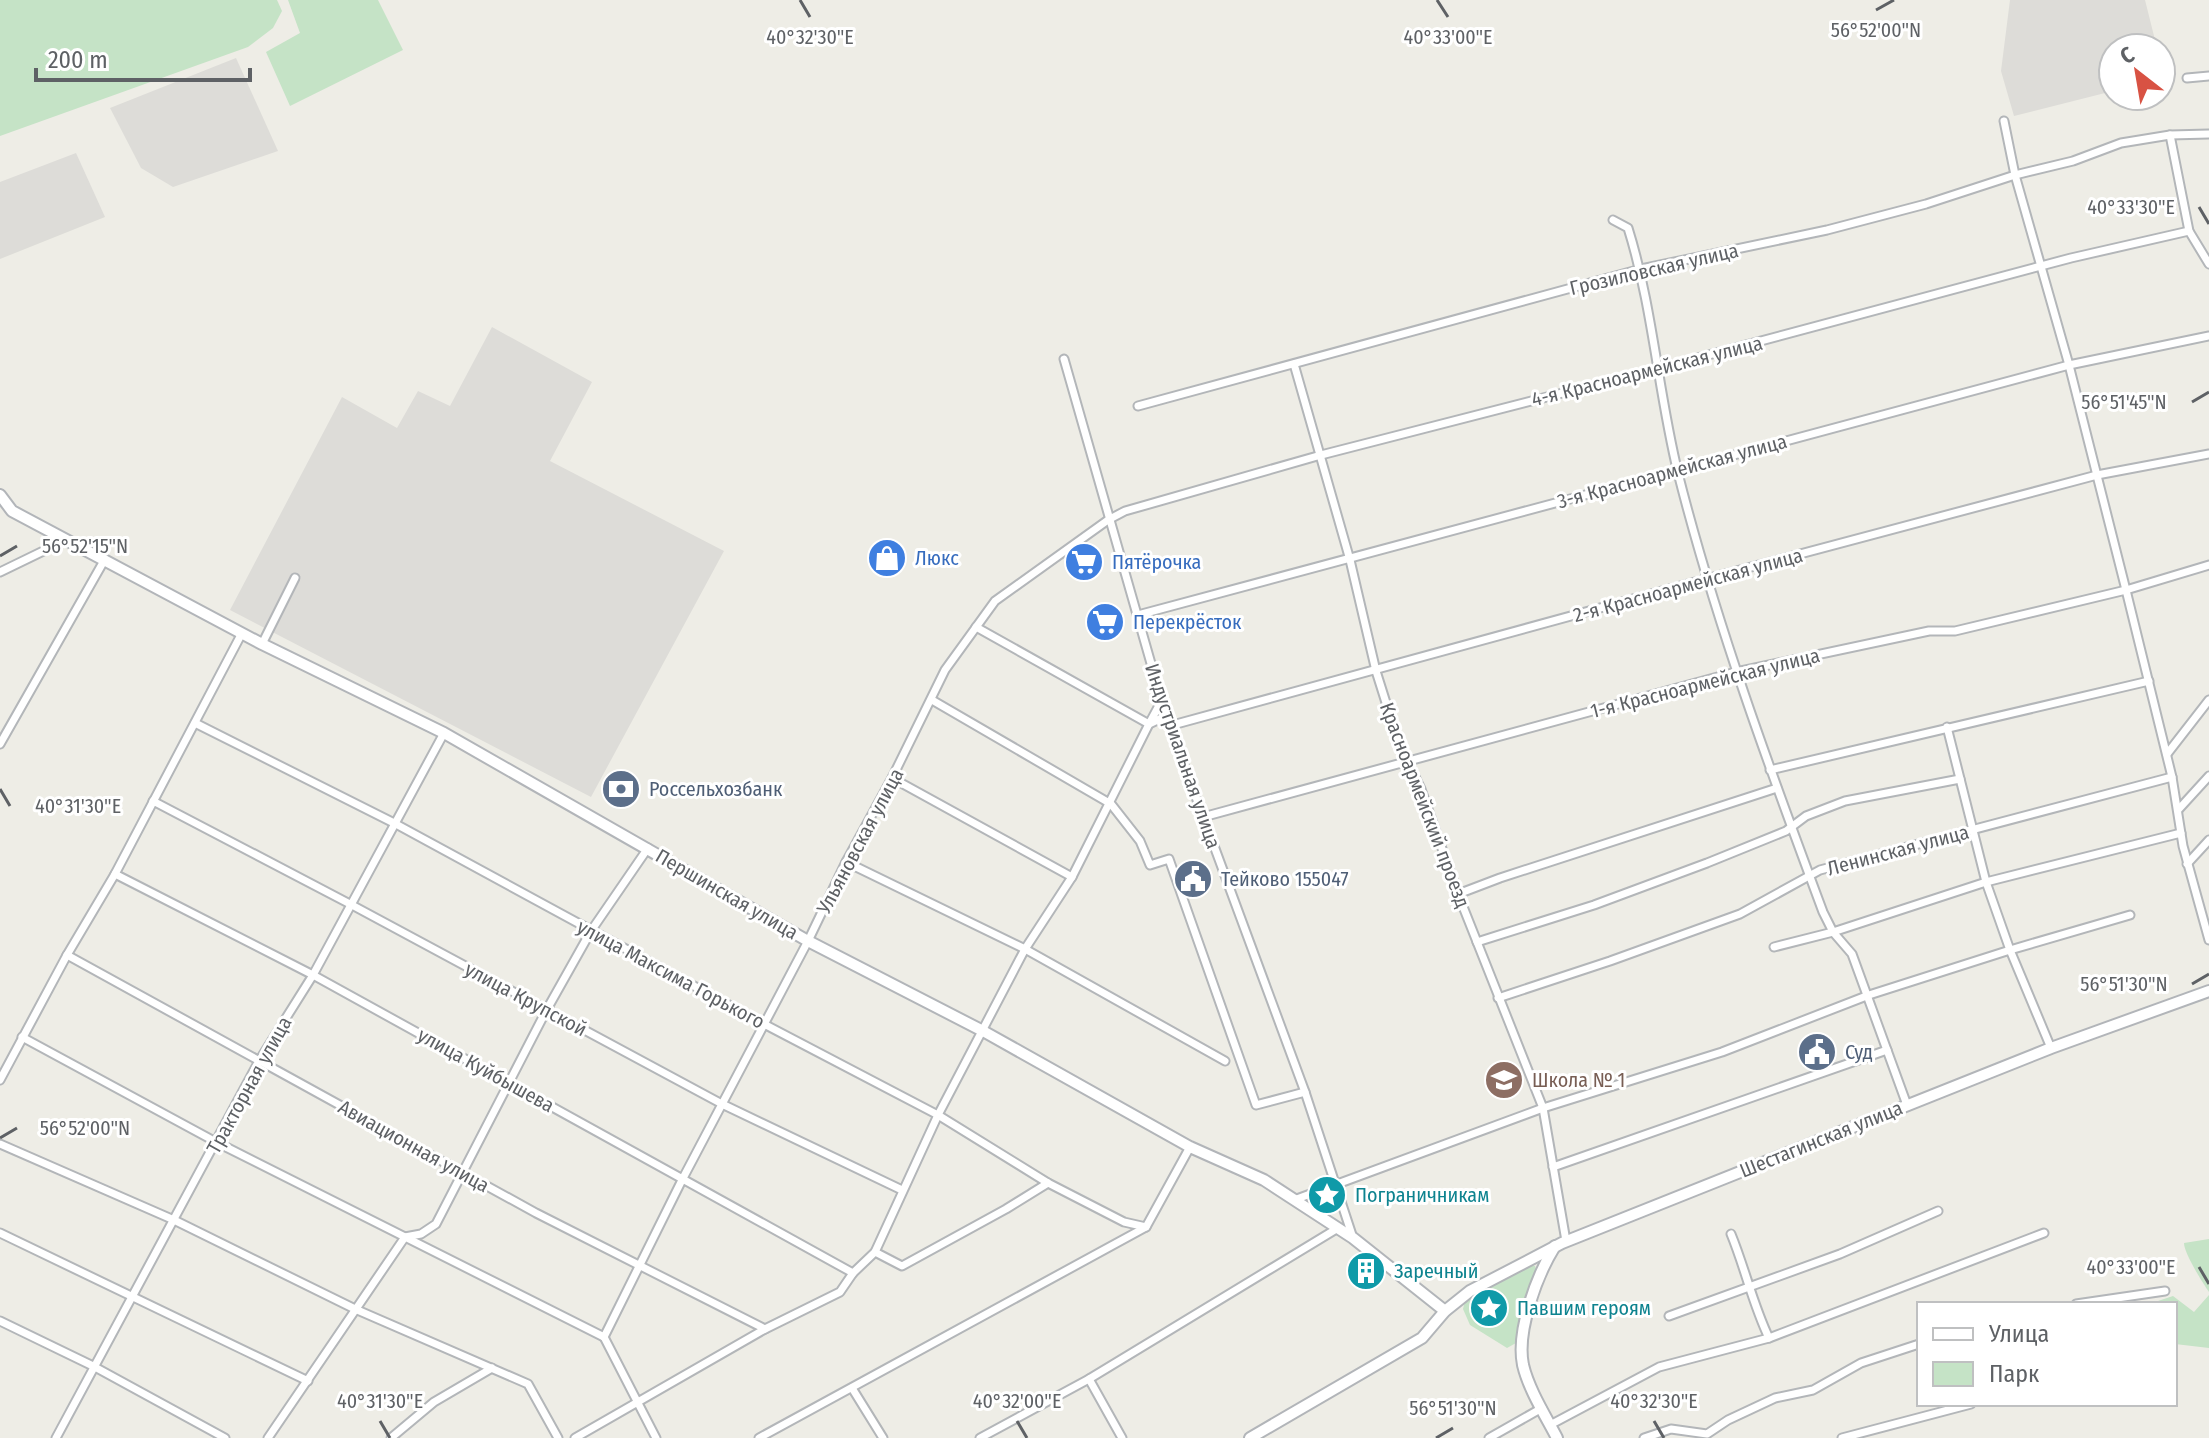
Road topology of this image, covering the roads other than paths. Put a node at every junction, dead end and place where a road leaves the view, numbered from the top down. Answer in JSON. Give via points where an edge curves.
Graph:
{"nodes":[{"id":1,"x":2209,"y":76,"type":"edge"},
{"id":2,"x":2187,"y":78,"type":"dead end"},
{"id":3,"x":2004,"y":121,"type":"dead end"},
{"id":4,"x":2209,"y":134,"type":"edge"},
{"id":5,"x":2170,"y":135,"type":"junction"},
{"id":6,"x":2015,"y":175,"type":"junction"},
{"id":7,"x":1613,"y":220,"type":"dead end"},
{"id":8,"x":2189,"y":231,"type":"junction"},
{"id":9,"x":2209,"y":264,"type":"edge"},
{"id":10,"x":2042,"y":267,"type":"junction"},
{"id":11,"x":1641,"y":269,"type":"junction"},
{"id":12,"x":2209,"y":336,"type":"edge"},
{"id":13,"x":1064,"y":359,"type":"dead end"},
{"id":14,"x":1294,"y":364,"type":"junction"},
{"id":15,"x":2069,"y":365,"type":"junction"},
{"id":16,"x":1656,"y":369,"type":"junction"},
{"id":17,"x":1138,"y":406,"type":"dead end"},
{"id":18,"x":2209,"y":454,"type":"edge"},
{"id":19,"x":1321,"y":455,"type":"junction"},
{"id":20,"x":1677,"y":469,"type":"junction"},
{"id":21,"x":2097,"y":475,"type":"junction"},
{"id":22,"x":0,"y":495,"type":"edge"},
{"id":23,"x":1108,"y":520,"type":"junction"},
{"id":24,"x":68,"y":539,"type":"junction"},
{"id":25,"x":105,"y":559,"type":"junction"},
{"id":26,"x":1350,"y":560,"type":"junction"},
{"id":27,"x":2209,"y":565,"type":"edge"},
{"id":28,"x":0,"y":572,"type":"edge"},
{"id":29,"x":295,"y":578,"type":"dead end"},
{"id":30,"x":1706,"y":579,"type":"junction"},
{"id":31,"x":2126,"y":590,"type":"junction"},
{"id":32,"x":1138,"y":615,"type":"junction"},
{"id":33,"x":976,"y":627,"type":"junction"},
{"id":34,"x":242,"y":633,"type":"junction"},
{"id":35,"x":262,"y":644,"type":"junction"},
{"id":36,"x":1376,"y":671,"type":"junction"},
{"id":37,"x":1736,"y":672,"type":"junction"},
{"id":38,"x":2149,"y":681,"type":"junction"},
{"id":39,"x":932,"y":700,"type":"junction"},
{"id":40,"x":1162,"y":700,"type":"junction"},
{"id":41,"x":2209,"y":700,"type":"edge"},
{"id":42,"x":1166,"y":716,"type":"junction"},
{"id":43,"x":195,"y":723,"type":"junction"},
{"id":44,"x":1149,"y":724,"type":"junction"},
{"id":45,"x":1169,"y":726,"type":"junction"},
{"id":46,"x":1947,"y":727,"type":"junction"},
{"id":47,"x":444,"y":733,"type":"junction"},
{"id":48,"x":0,"y":744,"type":"edge"},
{"id":49,"x":2167,"y":754,"type":"junction"},
{"id":50,"x":1408,"y":761,"type":"junction"},
{"id":51,"x":1770,"y":770,"type":"junction"},
{"id":52,"x":2209,"y":776,"type":"edge"},
{"id":53,"x":2172,"y":777,"type":"junction"},
{"id":54,"x":892,"y":778,"type":"junction"},
{"id":55,"x":1960,"y":779,"type":"junction"},
{"id":56,"x":1777,"y":788,"type":"junction"},
{"id":57,"x":153,"y":801,"type":"junction"},
{"id":58,"x":1111,"y":804,"type":"junction"},
{"id":59,"x":2178,"y":810,"type":"junction"},
{"id":60,"x":1203,"y":817,"type":"junction"},
{"id":61,"x":394,"y":823,"type":"junction"},
{"id":62,"x":1792,"y":827,"type":"junction"},
{"id":63,"x":1972,"y":830,"type":"junction"},
{"id":64,"x":2181,"y":833,"type":"junction"},
{"id":65,"x":2209,"y":840,"type":"edge"},
{"id":66,"x":648,"y":848,"type":"junction"},
{"id":67,"x":846,"y":862,"type":"junction"},
{"id":68,"x":2187,"y":864,"type":"junction"},
{"id":69,"x":115,"y":874,"type":"junction"},
{"id":70,"x":1810,"y":876,"type":"junction"},
{"id":71,"x":1072,"y":877,"type":"junction"},
{"id":72,"x":1986,"y":882,"type":"junction"},
{"id":73,"x":1458,"y":894,"type":"junction"},
{"id":74,"x":350,"y":904,"type":"junction"},
{"id":75,"x":2209,"y":909,"type":"edge"},
{"id":76,"x":2130,"y":915,"type":"dead end"},
{"id":77,"x":2202,"y":916,"type":"junction"},
{"id":78,"x":591,"y":931,"type":"junction"},
{"id":79,"x":1833,"y":932,"type":"junction"},
{"id":80,"x":2209,"y":940,"type":"edge"},
{"id":81,"x":808,"y":941,"type":"junction"},
{"id":82,"x":1477,"y":942,"type":"junction"},
{"id":83,"x":1774,"y":947,"type":"dead end"},
{"id":84,"x":1025,"y":949,"type":"junction"},
{"id":85,"x":2010,"y":950,"type":"junction"},
{"id":86,"x":67,"y":955,"type":"junction"},
{"id":87,"x":313,"y":975,"type":"junction"},
{"id":88,"x":2209,"y":991,"type":"edge"},
{"id":89,"x":1869,"y":995,"type":"junction"},
{"id":90,"x":1498,"y":998,"type":"junction"},
{"id":91,"x":546,"y":1011,"type":"junction"},
{"id":92,"x":764,"y":1024,"type":"junction"},
{"id":93,"x":983,"y":1031,"type":"junction"},
{"id":94,"x":22,"y":1037,"type":"junction"},
{"id":95,"x":2051,"y":1048,"type":"junction"},
{"id":96,"x":1887,"y":1050,"type":"junction"},
{"id":97,"x":259,"y":1061,"type":"junction"},
{"id":98,"x":1225,"y":1061,"type":"dead end"},
{"id":99,"x":0,"y":1080,"type":"edge"},
{"id":100,"x":507,"y":1081,"type":"junction"},
{"id":101,"x":1305,"y":1092,"type":"junction"},
{"id":102,"x":722,"y":1104,"type":"junction"},
{"id":103,"x":1907,"y":1105,"type":"junction"},
{"id":104,"x":1543,"y":1108,"type":"junction"},
{"id":105,"x":938,"y":1115,"type":"junction"},
{"id":106,"x":216,"y":1142,"type":"junction"},
{"id":107,"x":0,"y":1144,"type":"edge"},
{"id":108,"x":1190,"y":1147,"type":"junction"},
{"id":109,"x":1553,"y":1167,"type":"junction"},
{"id":110,"x":461,"y":1173,"type":"junction"},
{"id":111,"x":682,"y":1180,"type":"junction"},
{"id":112,"x":1048,"y":1183,"type":"junction"},
{"id":113,"x":1336,"y":1185,"type":"junction"},
{"id":114,"x":902,"y":1190,"type":"junction"},
{"id":115,"x":1294,"y":1200,"type":"junction"},
{"id":116,"x":1938,"y":1211,"type":"dead end"},
{"id":117,"x":174,"y":1220,"type":"junction"},
{"id":118,"x":1146,"y":1227,"type":"junction"},
{"id":119,"x":1338,"y":1228,"type":"junction"},
{"id":120,"x":0,"y":1233,"type":"edge"},
{"id":121,"x":2044,"y":1233,"type":"dead end"},
{"id":122,"x":1731,"y":1234,"type":"dead end"},
{"id":123,"x":405,"y":1237,"type":"junction"},
{"id":124,"x":1353,"y":1238,"type":"junction"},
{"id":125,"x":1566,"y":1241,"type":"junction"},
{"id":126,"x":1555,"y":1246,"type":"junction"},
{"id":127,"x":875,"y":1252,"type":"junction"},
{"id":128,"x":1533,"y":1257,"type":"junction"},
{"id":129,"x":637,"y":1266,"type":"junction"},
{"id":130,"x":853,"y":1273,"type":"junction"},
{"id":131,"x":1541,"y":1275,"type":"junction"},
{"id":132,"x":1751,"y":1286,"type":"junction"},
{"id":133,"x":2165,"y":1291,"type":"dead end"},
{"id":134,"x":132,"y":1294,"type":"junction"},
{"id":135,"x":2090,"y":1302,"type":"edge"},
{"id":136,"x":355,"y":1309,"type":"junction"},
{"id":137,"x":1445,"y":1311,"type":"junction"},
{"id":138,"x":1669,"y":1316,"type":"dead end"},
{"id":139,"x":0,"y":1321,"type":"edge"},
{"id":140,"x":765,"y":1329,"type":"junction"},
{"id":141,"x":604,"y":1337,"type":"junction"},
{"id":142,"x":1769,"y":1338,"type":"junction"},
{"id":143,"x":1917,"y":1345,"type":"edge"},
{"id":144,"x":95,"y":1368,"type":"junction"},
{"id":145,"x":492,"y":1368,"type":"junction"},
{"id":146,"x":1089,"y":1379,"type":"junction"},
{"id":147,"x":308,"y":1381,"type":"junction"},
{"id":148,"x":852,"y":1388,"type":"junction"},
{"id":149,"x":638,"y":1404,"type":"junction"},
{"id":150,"x":1963,"y":1406,"type":"edge"},
{"id":151,"x":1542,"y":1408,"type":"junction"},
{"id":152,"x":1550,"y":1425,"type":"junction"},
{"id":153,"x":56,"y":1438,"type":"edge"},
{"id":154,"x":225,"y":1438,"type":"edge"},
{"id":155,"x":268,"y":1438,"type":"edge"},
{"id":156,"x":391,"y":1438,"type":"edge"},
{"id":157,"x":558,"y":1438,"type":"edge"},
{"id":158,"x":575,"y":1438,"type":"edge"},
{"id":159,"x":656,"y":1438,"type":"edge"},
{"id":160,"x":759,"y":1438,"type":"edge"},
{"id":161,"x":883,"y":1438,"type":"edge"},
{"id":162,"x":980,"y":1438,"type":"edge"},
{"id":163,"x":1122,"y":1438,"type":"edge"},
{"id":164,"x":1250,"y":1438,"type":"edge"},
{"id":165,"x":1489,"y":1438,"type":"edge"},
{"id":166,"x":1557,"y":1438,"type":"edge"},
{"id":167,"x":1644,"y":1438,"type":"edge"},
{"id":168,"x":1842,"y":1438,"type":"edge"}],
"edges":[{"from":1,"to":2,"type":"street"},
{"from":3,"to":6,"type":"street"},
{"from":4,"to":5,"type":"street","name":"Грозиловская улица"},
{"from":5,"to":6,"type":"street","name":"Грозиловская улица","via":[[2121,143]]},
{"from":5,"to":8,"type":"street"},
{"from":6,"to":10,"type":"street"},
{"from":6,"to":11,"type":"street","name":"Грозиловская улица","via":[[1827,230]]},
{"from":7,"to":11,"type":"street","via":[[1628,228]]},
{"from":8,"to":9,"type":"street"},
{"from":8,"to":10,"type":"street","name":"4-я Красноармейская улица"},
{"from":10,"to":15,"type":"street"},
{"from":10,"to":16,"type":"street","name":"4-я Красноармейская улица"},
{"from":11,"to":14,"type":"street","name":"Грозиловская улица"},
{"from":11,"to":16,"type":"street"},
{"from":12,"to":15,"type":"street","name":"3-я Красноармейская улица"},
{"from":13,"to":23,"type":"street","name":"Индустриальная улица"},
{"from":14,"to":17,"type":"street","name":"Грозиловская улица"},
{"from":14,"to":19,"type":"street","name":"Красноармейский проезд"},
{"from":15,"to":20,"type":"street","name":"3-я Красноармейская улица"},
{"from":15,"to":21,"type":"street"},
{"from":16,"to":19,"type":"street","name":"4-я Красноармейская улица"},
{"from":16,"to":20,"type":"street"},
{"from":18,"to":21,"type":"street","name":"2-я Красноармейская улица"},
{"from":19,"to":23,"type":"street","name":"4-я Красноармейская улица"},
{"from":19,"to":26,"type":"street","name":"Красноармейский проезд"},
{"from":20,"to":26,"type":"street","name":"3-я Красноармейская улица"},
{"from":20,"to":30,"type":"street"},
{"from":21,"to":30,"type":"street","name":"2-я Красноармейская улица"},
{"from":21,"to":31,"type":"street"},
{"from":22,"to":24,"type":"street","name":"Першинская улица","via":[[12,511]]},
{"from":23,"to":32,"type":"street","name":"Индустриальная улица"},
{"from":23,"to":33,"type":"street","name":"Ульяновская улица","via":[[995,601]]},
{"from":24,"to":25,"type":"street","name":"Першинская улица"},
{"from":24,"to":28,"type":"street"},
{"from":25,"to":34,"type":"street","name":"Першинская улица"},
{"from":25,"to":48,"type":"street"},
{"from":26,"to":32,"type":"street","name":"3-я Красноармейская улица"},
{"from":26,"to":36,"type":"street","name":"Красноармейский проезд"},
{"from":27,"to":31,"type":"street","name":"1-я Красноармейская улица"},
{"from":29,"to":35,"type":"street"},
{"from":30,"to":36,"type":"street","name":"2-я Красноармейская улица"},
{"from":30,"to":37,"type":"street"},
{"from":31,"to":37,"type":"street","name":"1-я Красноармейская улица","via":[[1955,631],[1929,631]]},
{"from":31,"to":38,"type":"street"},
{"from":32,"to":40,"type":"street","name":"Индустриальная улица"},
{"from":33,"to":39,"type":"street","name":"Ульяновская улица","via":[[945,670]]},
{"from":33,"to":44,"type":"street"},
{"from":34,"to":35,"type":"street","name":"Першинская улица"},
{"from":34,"to":43,"type":"street"},
{"from":35,"to":47,"type":"street","name":"Першинская улица"},
{"from":36,"to":45,"type":"street","name":"2-я Красноармейская улица"},
{"from":36,"to":50,"type":"street","name":"Красноармейский проезд"},
{"from":37,"to":50,"type":"street","name":"1-я Красноармейская улица"},
{"from":37,"to":51,"type":"street"},
{"from":38,"to":46,"type":"street"},
{"from":38,"to":49,"type":"street"},
{"from":39,"to":54,"type":"street","name":"Ульяновская улица"},
{"from":39,"to":58,"type":"street"},
{"from":40,"to":42,"type":"street","name":"Индустриальная улица"},
{"from":40,"to":44,"type":"street"},
{"from":41,"to":49,"type":"street"},
{"from":42,"to":44,"type":"street"},
{"from":42,"to":45,"type":"street","name":"Индустриальная улица"},
{"from":43,"to":57,"type":"street"},
{"from":43,"to":61,"type":"street","name":"улица Максима Горького"},
{"from":44,"to":58,"type":"street"},
{"from":45,"to":60,"type":"street","name":"Индустриальная улица"},
{"from":46,"to":51,"type":"street"},
{"from":46,"to":55,"type":"street"},
{"from":47,"to":61,"type":"street","name":"Тракторная улица"},
{"from":47,"to":66,"type":"street","name":"Першинская улица"},
{"from":49,"to":53,"type":"street"},
{"from":50,"to":60,"type":"street","name":"1-я Красноармейская улица"},
{"from":50,"to":73,"type":"street","name":"Красноармейский проезд"},
{"from":51,"to":56,"type":"street"},
{"from":52,"to":59,"type":"street"},
{"from":53,"to":59,"type":"street"},
{"from":53,"to":63,"type":"street","name":"Ленинская улица"},
{"from":54,"to":67,"type":"street","name":"Ульяновская улица"},
{"from":54,"to":71,"type":"street"},
{"from":55,"to":62,"type":"street","via":[[1845,801]]},
{"from":55,"to":63,"type":"street"},
{"from":56,"to":62,"type":"street"},
{"from":56,"to":73,"type":"street"},
{"from":57,"to":69,"type":"street"},
{"from":57,"to":74,"type":"street","name":"улица Крупской"},
{"from":58,"to":71,"type":"street"},
{"from":58,"to":101,"type":"street","via":[[1140,841],[1150,865],[1169,859],[1256,1105]]},
{"from":59,"to":64,"type":"street"},
{"from":60,"to":101,"type":"street","name":"Индустриальная улица"},
{"from":61,"to":74,"type":"street","name":"Тракторная улица"},
{"from":61,"to":78,"type":"street","name":"улица Максима Горького"},
{"from":62,"to":70,"type":"street"},
{"from":62,"to":82,"type":"street","via":[[1594,905]]},
{"from":63,"to":70,"type":"street","name":"Ленинская улица"},
{"from":63,"to":72,"type":"street"},
{"from":64,"to":68,"type":"street"},
{"from":64,"to":72,"type":"street"},
{"from":65,"to":68,"type":"street"},
{"from":66,"to":78,"type":"street"},
{"from":66,"to":81,"type":"street","name":"Першинская улица"},
{"from":67,"to":81,"type":"street","name":"Ульяновская улица"},
{"from":67,"to":84,"type":"street"},
{"from":68,"to":77,"type":"street"},
{"from":69,"to":86,"type":"street"},
{"from":69,"to":87,"type":"street","name":"улица Куйбышева"},
{"from":70,"to":79,"type":"street"},
{"from":70,"to":90,"type":"street","name":"Ленинская улица","via":[[1740,914]]},
{"from":71,"to":84,"type":"street"},
{"from":72,"to":79,"type":"street"},
{"from":72,"to":85,"type":"street"},
{"from":73,"to":82,"type":"street","name":"Красноармейский проезд"},
{"from":74,"to":87,"type":"street","name":"Тракторная улица"},
{"from":74,"to":91,"type":"street","name":"улица Крупской"},
{"from":75,"to":77,"type":"street"},
{"from":76,"to":85,"type":"street"},
{"from":77,"to":80,"type":"street"},
{"from":78,"to":91,"type":"street"},
{"from":78,"to":92,"type":"street","name":"улица Максима Горького"},
{"from":79,"to":83,"type":"street"},
{"from":79,"to":89,"type":"street","via":[[1852,954]]},
{"from":81,"to":92,"type":"street","name":"Ульяновская улица"},
{"from":81,"to":93,"type":"street","name":"Першинская улица"},
{"from":82,"to":90,"type":"street","name":"Красноармейский проезд"},
{"from":84,"to":93,"type":"street"},
{"from":84,"to":98,"type":"street"},
{"from":85,"to":89,"type":"street"},
{"from":85,"to":95,"type":"street"},
{"from":86,"to":94,"type":"street"},
{"from":86,"to":97,"type":"street","name":"Авиационная улица"},
{"from":87,"to":97,"type":"street","name":"Тракторная улица"},
{"from":87,"to":100,"type":"street","name":"улица Куйбышева"},
{"from":88,"to":95,"type":"street","name":"Шестагинская улица"},
{"from":89,"to":96,"type":"street"},
{"from":89,"to":104,"type":"street","via":[[1722,1052]]},
{"from":90,"to":104,"type":"street","name":"Красноармейский проезд"},
{"from":91,"to":100,"type":"street"},
{"from":91,"to":102,"type":"street","name":"улица Крупской"},
{"from":92,"to":102,"type":"street","name":"Ульяновская улица"},
{"from":92,"to":105,"type":"street","name":"улица Максима Горького"},
{"from":93,"to":105,"type":"street"},
{"from":93,"to":108,"type":"street","name":"Першинская улица"},
{"from":94,"to":99,"type":"street"},
{"from":94,"to":106,"type":"street"},
{"from":95,"to":103,"type":"street","name":"Шестагинская улица"},
{"from":96,"to":103,"type":"street"},
{"from":96,"to":109,"type":"street"},
{"from":97,"to":106,"type":"street","name":"Тракторная улица"},
{"from":97,"to":110,"type":"street","name":"Авиационная улица"},
{"from":100,"to":110,"type":"street"},
{"from":100,"to":111,"type":"street","name":"улица Куйбышева"},
{"from":101,"to":113,"type":"street","name":"Индустриальная улица"},
{"from":102,"to":111,"type":"street","name":"Ульяновская улица"},
{"from":102,"to":114,"type":"street","name":"улица Крупской"},
{"from":103,"to":125,"type":"street","name":"Шестагинская улица"},
{"from":104,"to":109,"type":"street","name":"Красноармейский проезд"},
{"from":104,"to":113,"type":"street"},
{"from":105,"to":112,"type":"street","name":"улица Максима Горького"},
{"from":105,"to":114,"type":"street"},
{"from":106,"to":117,"type":"street","name":"Тракторная улица"},
{"from":106,"to":123,"type":"street"},
{"from":107,"to":117,"type":"street"},
{"from":108,"to":115,"type":"street","name":"Першинская улица","via":[[1264,1180]]},
{"from":108,"to":118,"type":"street"},
{"from":109,"to":125,"type":"street","name":"Красноармейский проезд"},
{"from":110,"to":123,"type":"street","via":[[436,1224]]},
{"from":110,"to":129,"type":"street","name":"Авиационная улица"},
{"from":111,"to":129,"type":"street","name":"Ульяновская улица"},
{"from":111,"to":130,"type":"street","name":"улица Куйбышева"},
{"from":112,"to":118,"type":"street","name":"улица Максима Горького","via":[[1124,1222]]},
{"from":112,"to":127,"type":"street","via":[[902,1266]]},
{"from":113,"to":115,"type":"street"},
{"from":113,"to":124,"type":"street","name":"Индустриальная улица"},
{"from":114,"to":127,"type":"street"},
{"from":115,"to":119,"type":"street","name":"Першинская улица"},
{"from":116,"to":132,"type":"street"},
{"from":117,"to":134,"type":"street","name":"Тракторная улица"},
{"from":117,"to":136,"type":"street"},
{"from":118,"to":148,"type":"street"},
{"from":119,"to":124,"type":"street","name":"Першинская улица"},
{"from":119,"to":146,"type":"street"},
{"from":120,"to":134,"type":"street"},
{"from":121,"to":142,"type":"street"},
{"from":122,"to":132,"type":"street"},
{"from":123,"to":136,"type":"street"},
{"from":123,"to":141,"type":"street"},
{"from":124,"to":137,"type":"street","name":"Першинская улица"},
{"from":125,"to":126,"type":"street","name":"Шестагинская улица"},
{"from":126,"to":128,"type":"street","name":"Шестагинская улица"},
{"from":126,"to":131,"type":"street"},
{"from":127,"to":130,"type":"street"},
{"from":128,"to":131,"type":"street"},
{"from":128,"to":137,"type":"street","name":"Шестагинская улица"},
{"from":129,"to":140,"type":"street","name":"Авиационная улица"},
{"from":129,"to":141,"type":"street","name":"Ульяновская улица"},
{"from":130,"to":140,"type":"street","via":[[840,1292]]},
{"from":131,"to":151,"type":"street","via":[[1526,1315],[1522,1362]]},
{"from":132,"to":138,"type":"street"},
{"from":132,"to":142,"type":"street"},
{"from":133,"to":135,"type":"street"},
{"from":134,"to":144,"type":"street","name":"Тракторная улица"},
{"from":134,"to":147,"type":"street"},
{"from":136,"to":145,"type":"street"},
{"from":136,"to":147,"type":"street"},
{"from":137,"to":164,"type":"street","name":"Шестагинская улица","via":[[1422,1338]]},
{"from":139,"to":144,"type":"street"},
{"from":140,"to":149,"type":"street"},
{"from":141,"to":149,"type":"street"},
{"from":142,"to":152,"type":"street","via":[[1659,1367]]},
{"from":143,"to":167,"type":"street","via":[[1861,1363],[1813,1390],[1775,1398],[1707,1434],[1671,1429]]},
{"from":144,"to":153,"type":"street","name":"Тракторная улица"},
{"from":144,"to":154,"type":"street"},
{"from":145,"to":156,"type":"street","via":[[434,1402]]},
{"from":145,"to":157,"type":"street","via":[[528,1384]]},
{"from":146,"to":162,"type":"street"},
{"from":146,"to":163,"type":"street"},
{"from":147,"to":155,"type":"street"},
{"from":148,"to":160,"type":"street"},
{"from":148,"to":161,"type":"street"},
{"from":149,"to":158,"type":"street"},
{"from":149,"to":159,"type":"street"},
{"from":150,"to":168,"type":"street"},
{"from":151,"to":152,"type":"street"},
{"from":151,"to":165,"type":"street"},
{"from":152,"to":166,"type":"street"}]}
